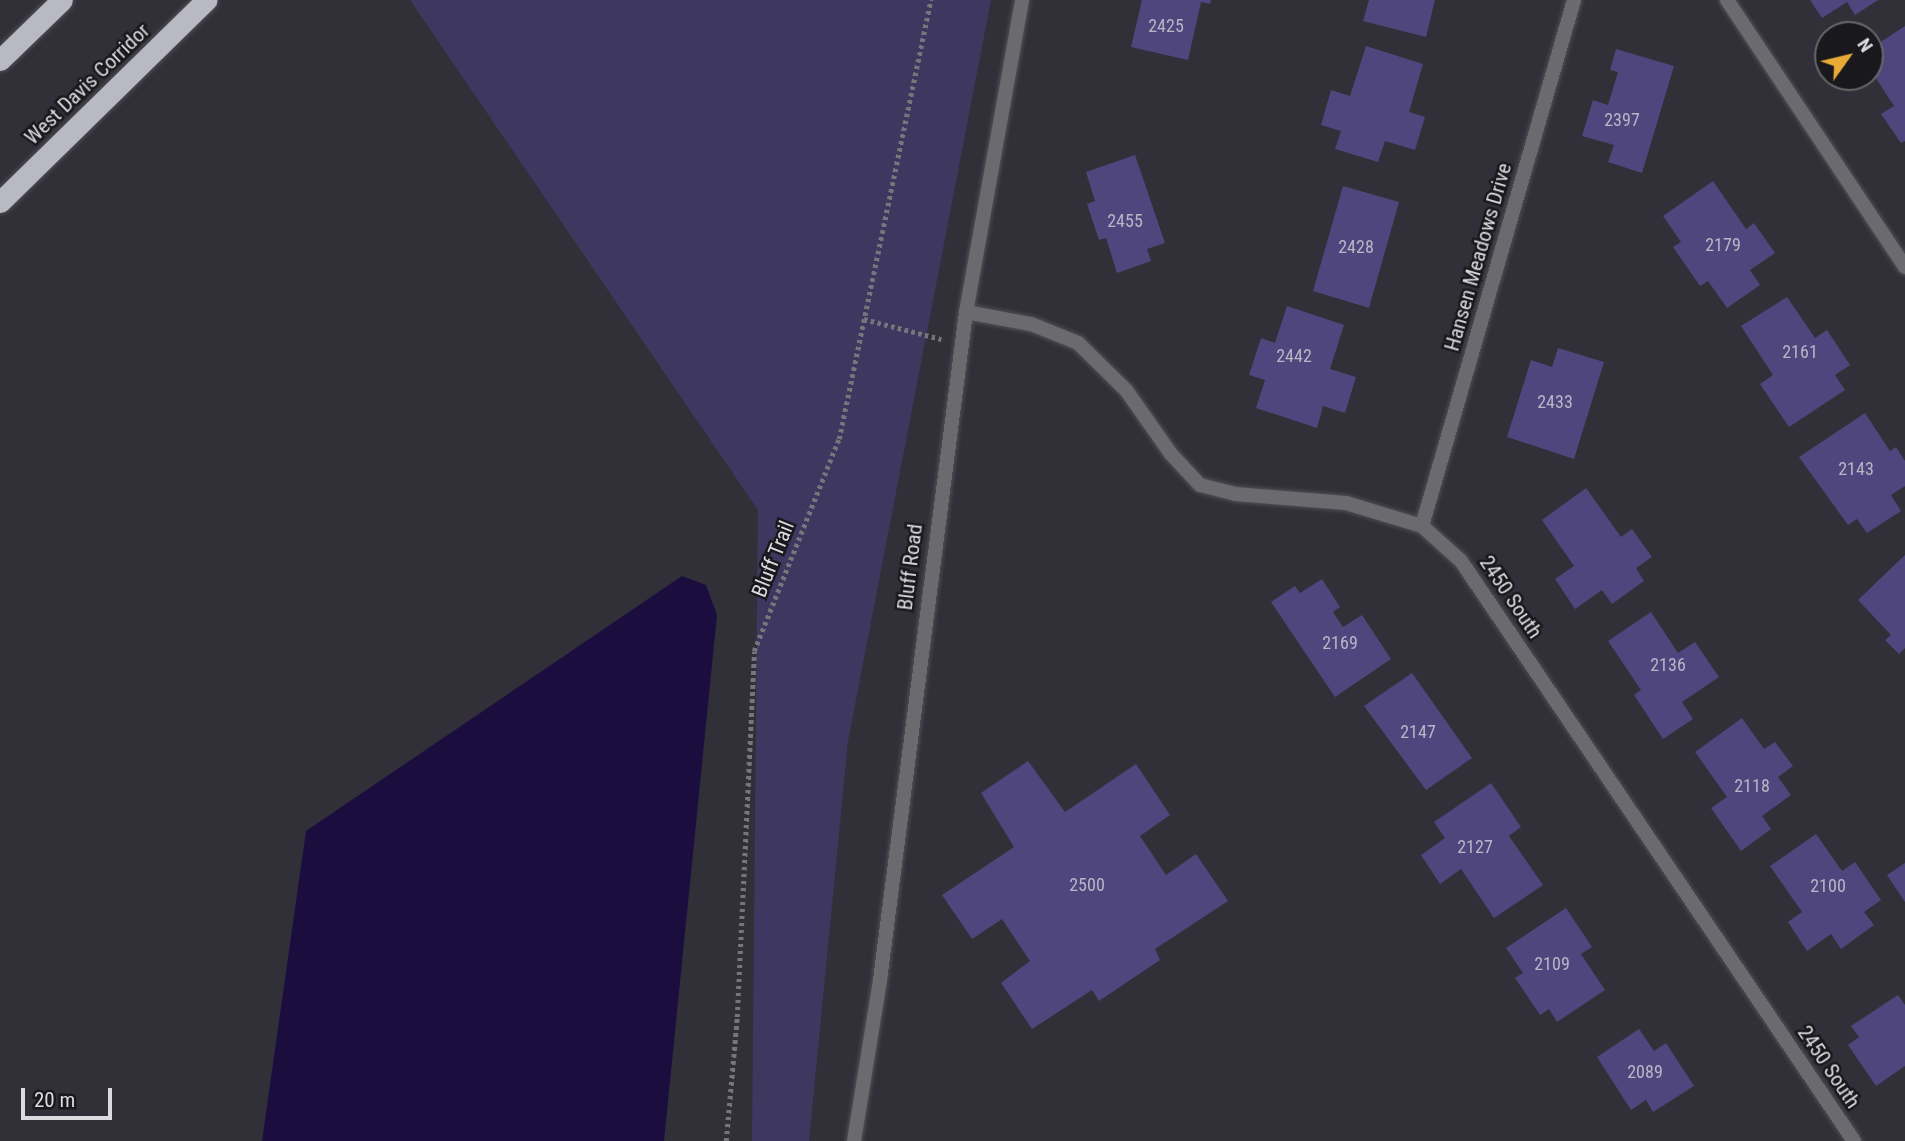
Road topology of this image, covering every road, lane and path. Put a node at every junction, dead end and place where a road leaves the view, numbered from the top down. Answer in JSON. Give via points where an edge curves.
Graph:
{"nodes":[{"id":1,"x":62,"y":0,"type":"edge"},
{"id":2,"x":206,"y":0,"type":"edge"},
{"id":3,"x":931,"y":0,"type":"edge"},
{"id":4,"x":1023,"y":0,"type":"edge"},
{"id":5,"x":1574,"y":0,"type":"edge"},
{"id":6,"x":1727,"y":0,"type":"edge"},
{"id":7,"x":0,"y":60,"type":"edge"},
{"id":8,"x":0,"y":201,"type":"edge"},
{"id":9,"x":1905,"y":267,"type":"edge"},
{"id":10,"x":966,"y":312,"type":"junction"},
{"id":11,"x":864,"y":319,"type":"junction"},
{"id":12,"x":961,"y":345,"type":"junction"},
{"id":13,"x":1422,"y":526,"type":"junction"},
{"id":14,"x":726,"y":1141,"type":"edge"},
{"id":15,"x":854,"y":1141,"type":"edge"},
{"id":16,"x":1854,"y":1141,"type":"edge"}],
"edges":[{"from":1,"to":7,"type":"highway"},
{"from":2,"to":8,"type":"highway","name":"West Davis Corridor"},
{"from":3,"to":11,"type":"path","name":"Bluff Trail"},
{"from":4,"to":10,"type":"street","name":"Bluff Road"},
{"from":5,"to":13,"type":"street","name":"Hansen Meadows Drive"},
{"from":6,"to":9,"type":"street"},
{"from":10,"to":12,"type":"street","name":"Bluff Road"},
{"from":10,"to":13,"type":"street","name":"2450 South","via":[[1031,324],[1078,343],[1126,390],[1171,454],[1200,485],[1235,494],[1346,503]]},
{"from":11,"to":12,"type":"path"},
{"from":11,"to":14,"type":"path","name":"Bluff Trail","via":[[839,439],[754,651],[737,1017]]},
{"from":12,"to":15,"type":"street","name":"Bluff Road","via":[[880,980]]},
{"from":13,"to":16,"type":"street","name":"2450 South","via":[[1461,561]]}]}
